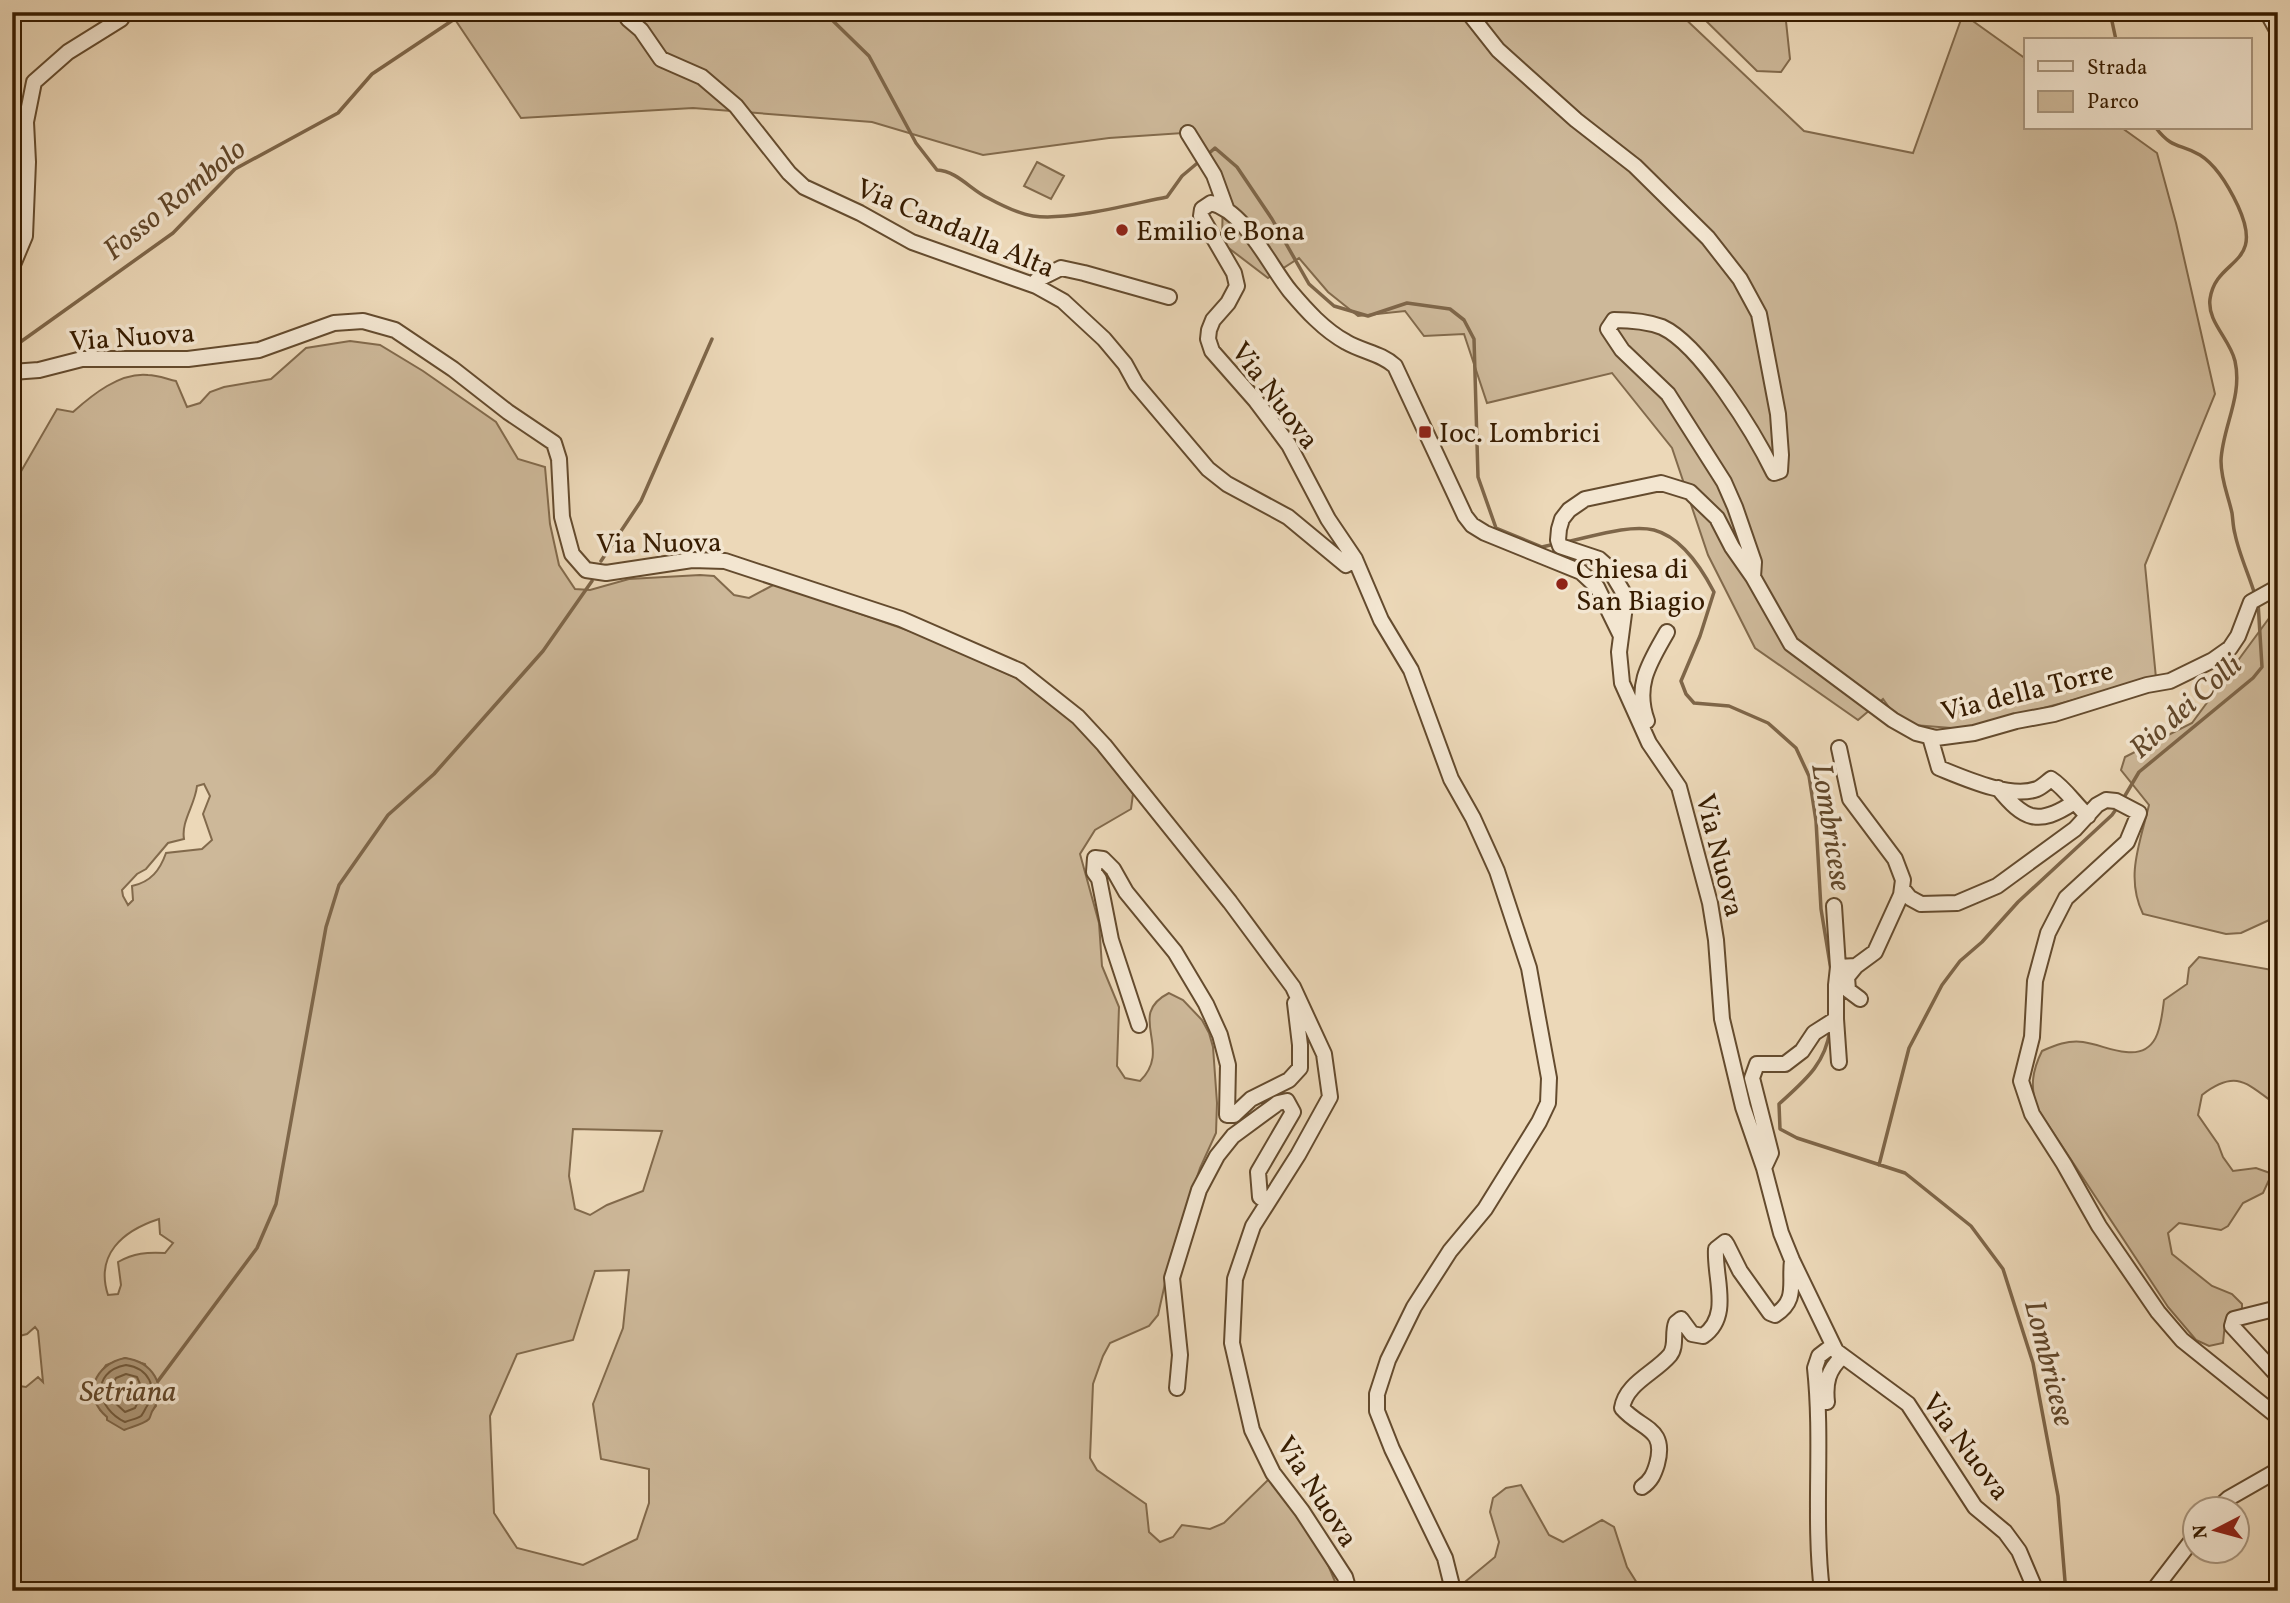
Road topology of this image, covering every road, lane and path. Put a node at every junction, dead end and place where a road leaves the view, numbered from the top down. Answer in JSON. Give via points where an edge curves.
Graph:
{"nodes":[{"id":1,"x":125,"y":12,"type":"edge"},
{"id":2,"x":1468,"y":12,"type":"edge"},
{"id":3,"x":2267,"y":12,"type":"edge"},
{"id":4,"x":628,"y":19,"type":"dead end"},
{"id":5,"x":2278,"y":32,"type":"edge"},
{"id":6,"x":1188,"y":133,"type":"dead end"},
{"id":7,"x":1226,"y":208,"type":"junction"},
{"id":8,"x":12,"y":267,"type":"edge"},
{"id":9,"x":1036,"y":286,"type":"junction"},
{"id":10,"x":1169,"y":298,"type":"dead end"},
{"id":11,"x":12,"y":372,"type":"edge"},
{"id":12,"x":1354,"y":559,"type":"junction"},
{"id":13,"x":1753,"y":577,"type":"junction"},
{"id":14,"x":2278,"y":587,"type":"edge"},
{"id":15,"x":1667,"y":632,"type":"dead end"},
{"id":16,"x":1621,"y":636,"type":"junction"},
{"id":17,"x":1930,"y":737,"type":"junction"},
{"id":18,"x":1649,"y":743,"type":"junction"},
{"id":19,"x":1839,"y":748,"type":"dead end"},
{"id":20,"x":1998,"y":788,"type":"junction"},
{"id":21,"x":2073,"y":803,"type":"junction"},
{"id":22,"x":2088,"y":816,"type":"junction"},
{"id":23,"x":1902,"y":888,"type":"junction"},
{"id":24,"x":1835,"y":906,"type":"dead end"},
{"id":25,"x":1856,"y":966,"type":"junction"},
{"id":26,"x":1838,"y":967,"type":"junction"},
{"id":27,"x":1293,"y":987,"type":"junction"},
{"id":28,"x":1860,"y":999,"type":"dead end"},
{"id":29,"x":1836,"y":1019,"type":"junction"},
{"id":30,"x":1139,"y":1025,"type":"dead end"},
{"id":31,"x":1839,"y":1062,"type":"dead end"},
{"id":32,"x":1764,"y":1168,"type":"junction"},
{"id":33,"x":1267,"y":1202,"type":"junction"},
{"id":34,"x":1792,"y":1260,"type":"junction"},
{"id":35,"x":2278,"y":1308,"type":"edge"},
{"id":36,"x":1832,"y":1346,"type":"junction"},
{"id":37,"x":1842,"y":1357,"type":"junction"},
{"id":38,"x":2278,"y":1376,"type":"edge"},
{"id":39,"x":1177,"y":1388,"type":"dead end"},
{"id":40,"x":2278,"y":1417,"type":"edge"},
{"id":41,"x":1818,"y":1432,"type":"junction"},
{"id":42,"x":2278,"y":1470,"type":"edge"},
{"id":43,"x":1642,"y":1487,"type":"dead end"},
{"id":44,"x":2236,"y":1494,"type":"edge"},
{"id":45,"x":2182,"y":1553,"type":"edge"},
{"id":46,"x":1349,"y":1591,"type":"edge"},
{"id":47,"x":1450,"y":1591,"type":"edge"},
{"id":48,"x":1822,"y":1591,"type":"edge"},
{"id":49,"x":2036,"y":1591,"type":"edge"},
{"id":50,"x":2153,"y":1591,"type":"edge"}],
"edges":[{"from":1,"to":8,"type":"street","via":[[121,19],[68,51],[34,82],[26,122],[25,236]]},
{"from":2,"to":13,"type":"street","via":[[1498,50],[1635,166],[1708,238],[1741,279],[1759,314],[1778,414],[1780,471],[1774,473],[1719,383],[1685,344],[1663,328],[1636,320],[1614,320],[1608,329],[1622,350],[1668,394],[1724,482],[1754,562]]},
{"from":3,"to":5,"type":"street"},
{"from":4,"to":9,"type":"street","name":"Via Candalla Alta","via":[[662,59],[702,77],[736,106],[804,187],[912,242]]},
{"from":6,"to":7,"type":"street","via":[[1214,175]]},
{"from":7,"to":12,"type":"street","name":"Via Nuova","via":[[1211,203],[1201,216],[1237,286],[1209,330],[1212,351],[1289,445]]},
{"from":7,"to":16,"type":"street","name":"Via Nuova","via":[[1322,326],[1395,366],[1472,525],[1592,580]]},
{"from":9,"to":10,"type":"street","via":[[1037,280],[1061,268]]},
{"from":9,"to":12,"type":"street","name":"Via Candalla Alta","via":[[1063,301],[1104,339],[1208,469],[1288,517],[1346,565]]},
{"from":11,"to":27,"type":"street","name":"Via Nuova","via":[[82,359],[188,359],[259,350],[334,323],[363,321],[395,330],[554,443],[562,517],[572,554],[586,570],[606,573],[725,561],[901,618],[1020,671],[1104,744]]},
{"from":12,"to":47,"type":"street","name":"Via Nuova","via":[[1381,620],[1411,670],[1451,779],[1497,871],[1529,968],[1549,1078],[1548,1103],[1539,1122],[1485,1209],[1450,1251],[1414,1307],[1377,1394],[1377,1411],[1392,1449],[1445,1558]]},
{"from":13,"to":16,"type":"street","name":"Via della Torre","via":[[1717,518],[1690,492],[1661,483],[1585,499],[1569,510],[1559,529],[1560,546],[1599,559],[1618,581],[1625,606]]},
{"from":13,"to":17,"type":"street","name":"Via della Torre","via":[[1791,644],[1893,720]]},
{"from":14,"to":17,"type":"street","name":"Via della Torre","via":[[2251,602],[2230,648],[2170,681],[2054,715],[1974,733]]},
{"from":15,"to":18,"type":"street","via":[[1643,685],[1641,705]]},
{"from":16,"to":18,"type":"street","name":"Via Nuova","via":[[1622,683]]},
{"from":17,"to":20,"type":"street","via":[[1939,768]]},
{"from":18,"to":32,"type":"street","name":"Via Nuova","via":[[1679,787],[1714,928],[1722,1020],[1743,1107]]},
{"from":19,"to":23,"type":"street","via":[[1850,799],[1895,859]]},
{"from":20,"to":21,"type":"street","via":[[2037,789],[2051,779]]},
{"from":20,"to":21,"type":"street","via":[[2021,812],[2037,818]]},
{"from":21,"to":22,"type":"street"},
{"from":22,"to":23,"type":"street","via":[[1983,894],[1957,903],[1921,904]]},
{"from":22,"to":40,"type":"street","via":[[2106,800],[2139,813],[2127,842],[2066,898],[2048,933],[2035,981],[2032,1037],[2021,1081],[2032,1114],[2099,1226],[2158,1312],[2182,1340]]},
{"from":23,"to":25,"type":"street","via":[[1875,952]]},
{"from":24,"to":26,"type":"street"},
{"from":25,"to":26,"type":"street"},
{"from":25,"to":28,"type":"street","via":[[1847,978],[1848,990]]},
{"from":26,"to":29,"type":"street"},
{"from":27,"to":30,"type":"street","via":[[1300,1068],[1289,1080],[1227,1115],[1228,1065],[1206,1004],[1175,952],[1113,869],[1095,858],[1094,872],[1111,940]]},
{"from":27,"to":33,"type":"street","name":"Via Nuova","via":[[1324,1054],[1329,1097]]},
{"from":29,"to":31,"type":"street"},
{"from":29,"to":32,"type":"street","via":[[1814,1033],[1786,1064],[1757,1064],[1752,1079],[1771,1153]]},
{"from":32,"to":34,"type":"street","name":"Via Nuova"},
{"from":33,"to":39,"type":"street","via":[[1260,1197],[1258,1172],[1293,1112],[1287,1101],[1233,1136],[1199,1191],[1172,1278],[1180,1355]]},
{"from":33,"to":46,"type":"street","name":"Via Nuova","via":[[1253,1226],[1235,1279],[1232,1343],[1252,1430],[1273,1473],[1338,1566]]},
{"from":34,"to":36,"type":"street","name":"Via Nuova"},
{"from":34,"to":43,"type":"street","via":[[1791,1297],[1775,1315],[1740,1271],[1727,1245],[1721,1243],[1716,1249],[1717,1322],[1703,1336],[1692,1334],[1681,1319],[1676,1323],[1671,1353],[1623,1401],[1627,1414],[1658,1438],[1655,1471]]},
{"from":35,"to":38,"type":"street","via":[[2234,1319],[2232,1326]]},
{"from":36,"to":37,"type":"street","name":"Via Nuova"},
{"from":36,"to":41,"type":"street","via":[[1819,1356],[1815,1368]]},
{"from":37,"to":41,"type":"street","via":[[1830,1372],[1827,1412]]},
{"from":37,"to":49,"type":"street","name":"Via Nuova","via":[[1908,1404],[1975,1507],[2006,1532]]},
{"from":41,"to":48,"type":"street","via":[[1817,1549]]},
{"from":42,"to":44,"type":"street"},
{"from":45,"to":50,"type":"street"}]}
